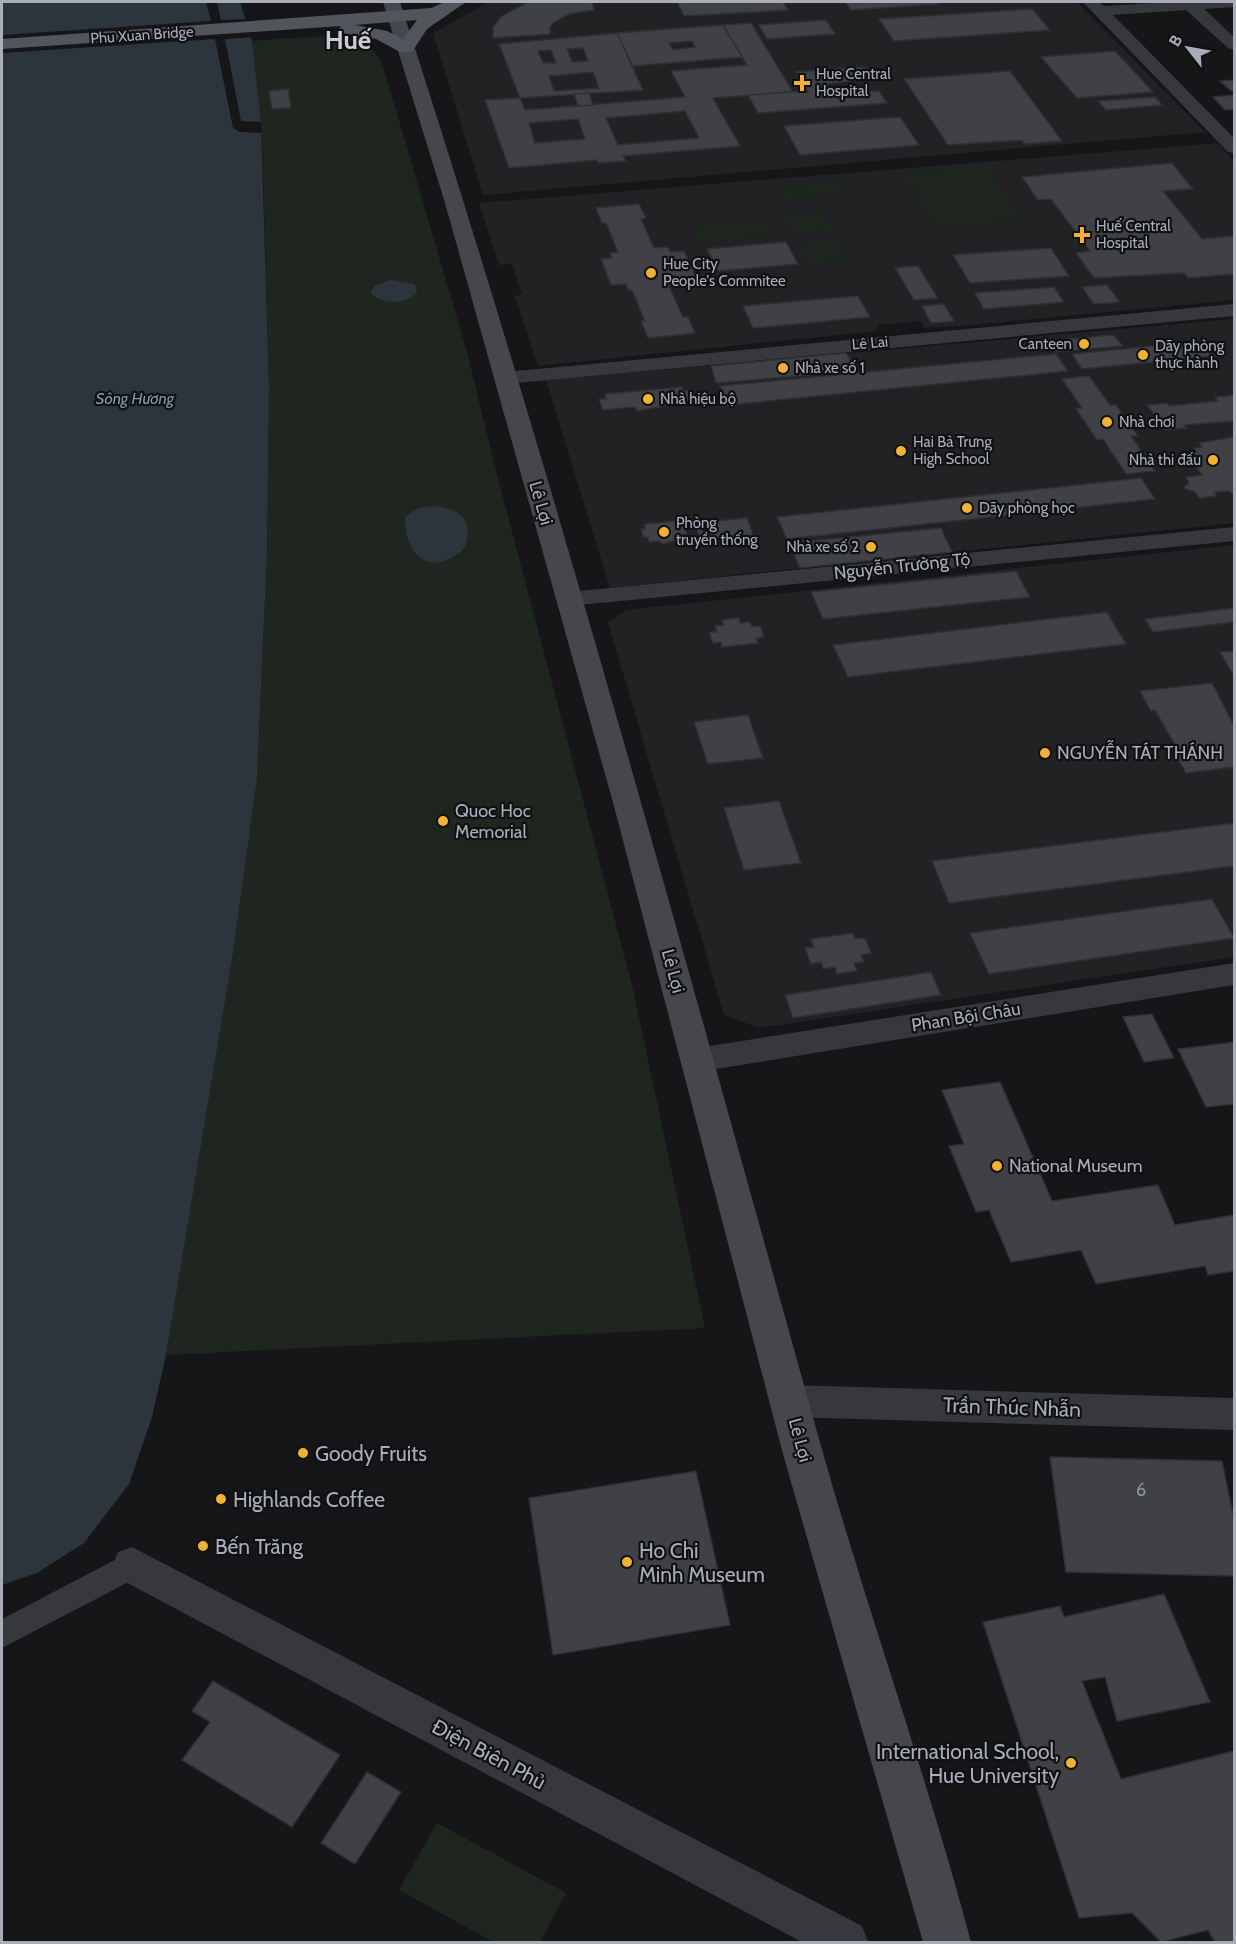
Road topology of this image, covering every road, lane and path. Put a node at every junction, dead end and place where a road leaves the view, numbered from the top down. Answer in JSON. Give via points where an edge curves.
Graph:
{"nodes":[{"id":1,"x":457,"y":2,"type":"edge"},
{"id":2,"x":1234,"y":2,"type":"edge"},
{"id":3,"x":1189,"y":3,"type":"edge"},
{"id":4,"x":401,"y":6,"type":"edge"},
{"id":5,"x":1095,"y":6,"type":"edge"},
{"id":6,"x":435,"y":13,"type":"junction"},
{"id":7,"x":283,"y":26,"type":"junction"},
{"id":8,"x":2,"y":44,"type":"edge"},
{"id":9,"x":1234,"y":45,"type":"edge"},
{"id":10,"x":406,"y":48,"type":"junction"},
{"id":11,"x":1234,"y":148,"type":"edge"},
{"id":12,"x":1234,"y":310,"type":"edge"},
{"id":13,"x":506,"y":378,"type":"junction"},
{"id":14,"x":1234,"y":534,"type":"edge"},
{"id":15,"x":569,"y":599,"type":"junction"},
{"id":16,"x":1234,"y":974,"type":"edge"},
{"id":17,"x":697,"y":1060,"type":"junction"},
{"id":18,"x":789,"y":1401,"type":"junction"},
{"id":19,"x":1234,"y":1414,"type":"edge"},
{"id":20,"x":132,"y":1565,"type":"joint"},
{"id":21,"x":2,"y":1634,"type":"edge"},
{"id":22,"x":846,"y":1942,"type":"edge"},
{"id":23,"x":948,"y":1942,"type":"edge"}],
"edges":[{"from":1,"to":6,"type":"main road"},
{"from":2,"to":3,"type":"street"},
{"from":3,"to":5,"type":"street"},
{"from":3,"to":9,"type":"street"},
{"from":4,"to":6,"type":"main road"},
{"from":4,"to":7,"type":"main road"},
{"from":4,"to":10,"type":"main road","name":"Lê Lợi"},
{"from":5,"to":11,"type":"street"},
{"from":6,"to":10,"type":"main road","via":[[420,26]]},
{"from":7,"to":8,"type":"main road","name":"Phu Xuan Bridge"},
{"from":7,"to":10,"type":"main road","via":[[364,31]]},
{"from":10,"to":13,"type":"main road","name":"Lê Lợi"},
{"from":12,"to":13,"type":"street","name":"Lê Lai"},
{"from":13,"to":15,"type":"main road","name":"Lê Lợi"},
{"from":14,"to":15,"type":"street","name":"Nguyễn Trường Tộ"},
{"from":15,"to":17,"type":"main road","name":"Lê Lợi"},
{"from":16,"to":17,"type":"street","name":"Phan Bội Châu"},
{"from":17,"to":18,"type":"main road","name":"Lê Lợi"},
{"from":18,"to":19,"type":"street","name":"Trần Thúc Nhẫn"},
{"from":18,"to":23,"type":"main road","name":"Lê Lợi"},
{"from":20,"to":21,"type":"street"},
{"from":20,"to":22,"type":"street","name":"Điện Biên Phủ"}]}
